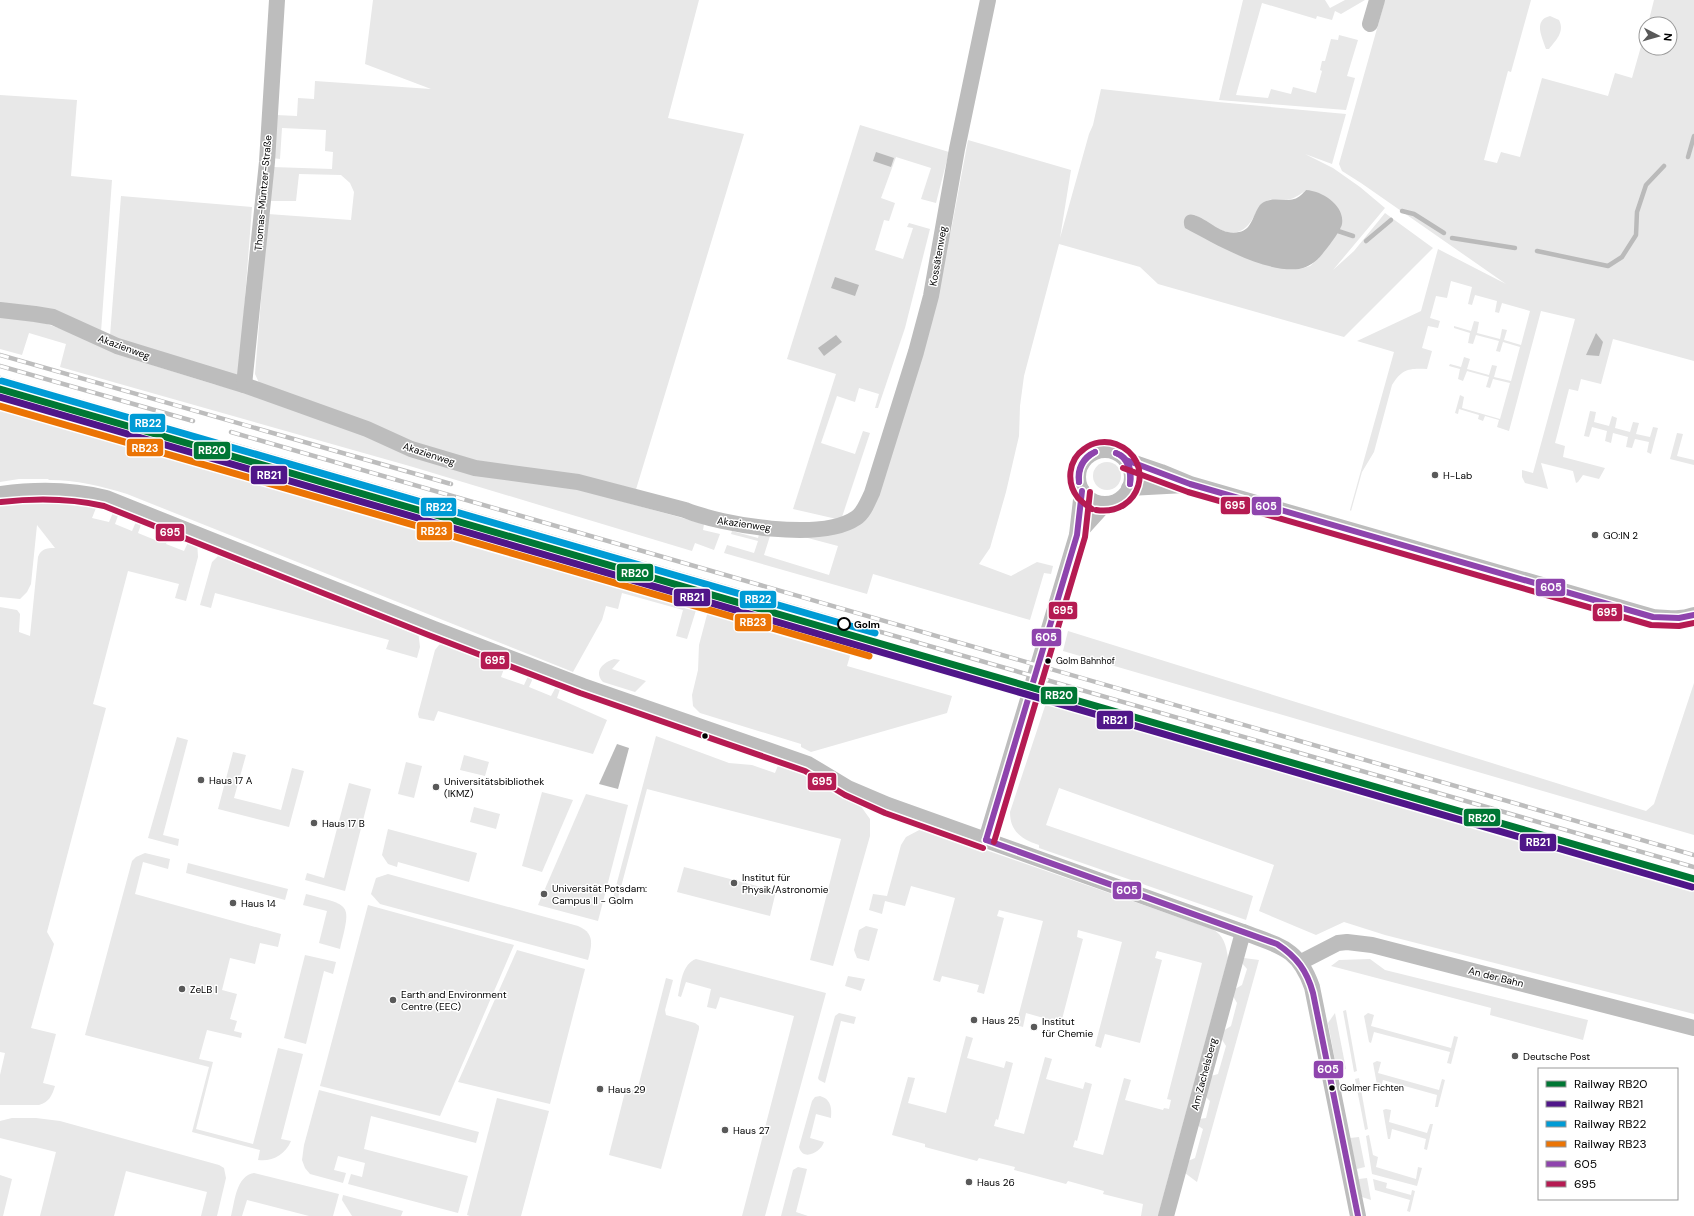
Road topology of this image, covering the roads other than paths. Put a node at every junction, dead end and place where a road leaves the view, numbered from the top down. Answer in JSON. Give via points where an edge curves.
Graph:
{"nodes":[{"id":1,"x":277,"y":0,"type":"edge"},
{"id":2,"x":988,"y":0,"type":"edge"},
{"id":3,"x":1376,"y":0,"type":"edge"},
{"id":4,"x":1370,"y":24,"type":"dead end"},
{"id":5,"x":0,"y":310,"type":"edge"},
{"id":6,"x":244,"y":385,"type":"junction"},
{"id":7,"x":1126,"y":460,"type":"junction"},
{"id":8,"x":1190,"y":484,"type":"junction"},
{"id":9,"x":1129,"y":488,"type":"junction"},
{"id":10,"x":1082,"y":491,"type":"junction"},
{"id":11,"x":0,"y":494,"type":"edge"},
{"id":12,"x":1105,"y":504,"type":"junction"},
{"id":13,"x":866,"y":506,"type":"joint"},
{"id":14,"x":1077,"y":536,"type":"junction"},
{"id":15,"x":1694,"y":615,"type":"edge"},
{"id":16,"x":986,"y":840,"type":"junction"},
{"id":17,"x":1243,"y":932,"type":"junction"},
{"id":18,"x":1301,"y":962,"type":"junction"},
{"id":19,"x":1694,"y":1028,"type":"edge"},
{"id":20,"x":1166,"y":1216,"type":"edge"},
{"id":21,"x":1358,"y":1216,"type":"edge"}],
"edges":[{"from":1,"to":6,"type":"street","name":"Thomas-Müntzer-Straße","via":[[267,162]]},
{"from":2,"to":13,"type":"street","name":"Kossätenweg","via":[[957,148],[931,296],[916,352]]},
{"from":3,"to":4,"type":"street"},
{"from":5,"to":6,"type":"street","name":"Akazienweg","via":[[52,318],[117,346]]},
{"from":6,"to":13,"type":"street","name":"Akazienweg","via":[[367,429],[411,449],[475,468],[578,482],[727,522],[794,530],[825,529],[857,518]]},
{"from":7,"to":8,"type":"street"},
{"from":7,"to":9,"type":"street","via":[[1132,473]]},
{"from":7,"to":10,"type":"street","via":[[1113,451],[1091,454],[1081,464],[1079,471],[1079,485]]},
{"from":8,"to":9,"type":"street"},
{"from":8,"to":15,"type":"street","via":[[1653,617],[1671,619]]},
{"from":9,"to":12,"type":"street","via":[[1119,499]]},
{"from":10,"to":12,"type":"street","via":[[1092,500]]},
{"from":10,"to":14,"type":"street"},
{"from":11,"to":16,"type":"street","via":[[50,490],[106,498],[583,686],[808,764],[848,788]]},
{"from":12,"to":14,"type":"street"},
{"from":14,"to":16,"type":"street"},
{"from":16,"to":17,"type":"street"},
{"from":17,"to":18,"type":"street","via":[[1277,944],[1290,951]]},
{"from":17,"to":20,"type":"street","name":"Am Zachelsberg"},
{"from":18,"to":19,"type":"street","name":"An der Bahn","via":[[1338,943],[1372,945]]},
{"from":18,"to":21,"type":"street","via":[[1316,1004]]}]}
